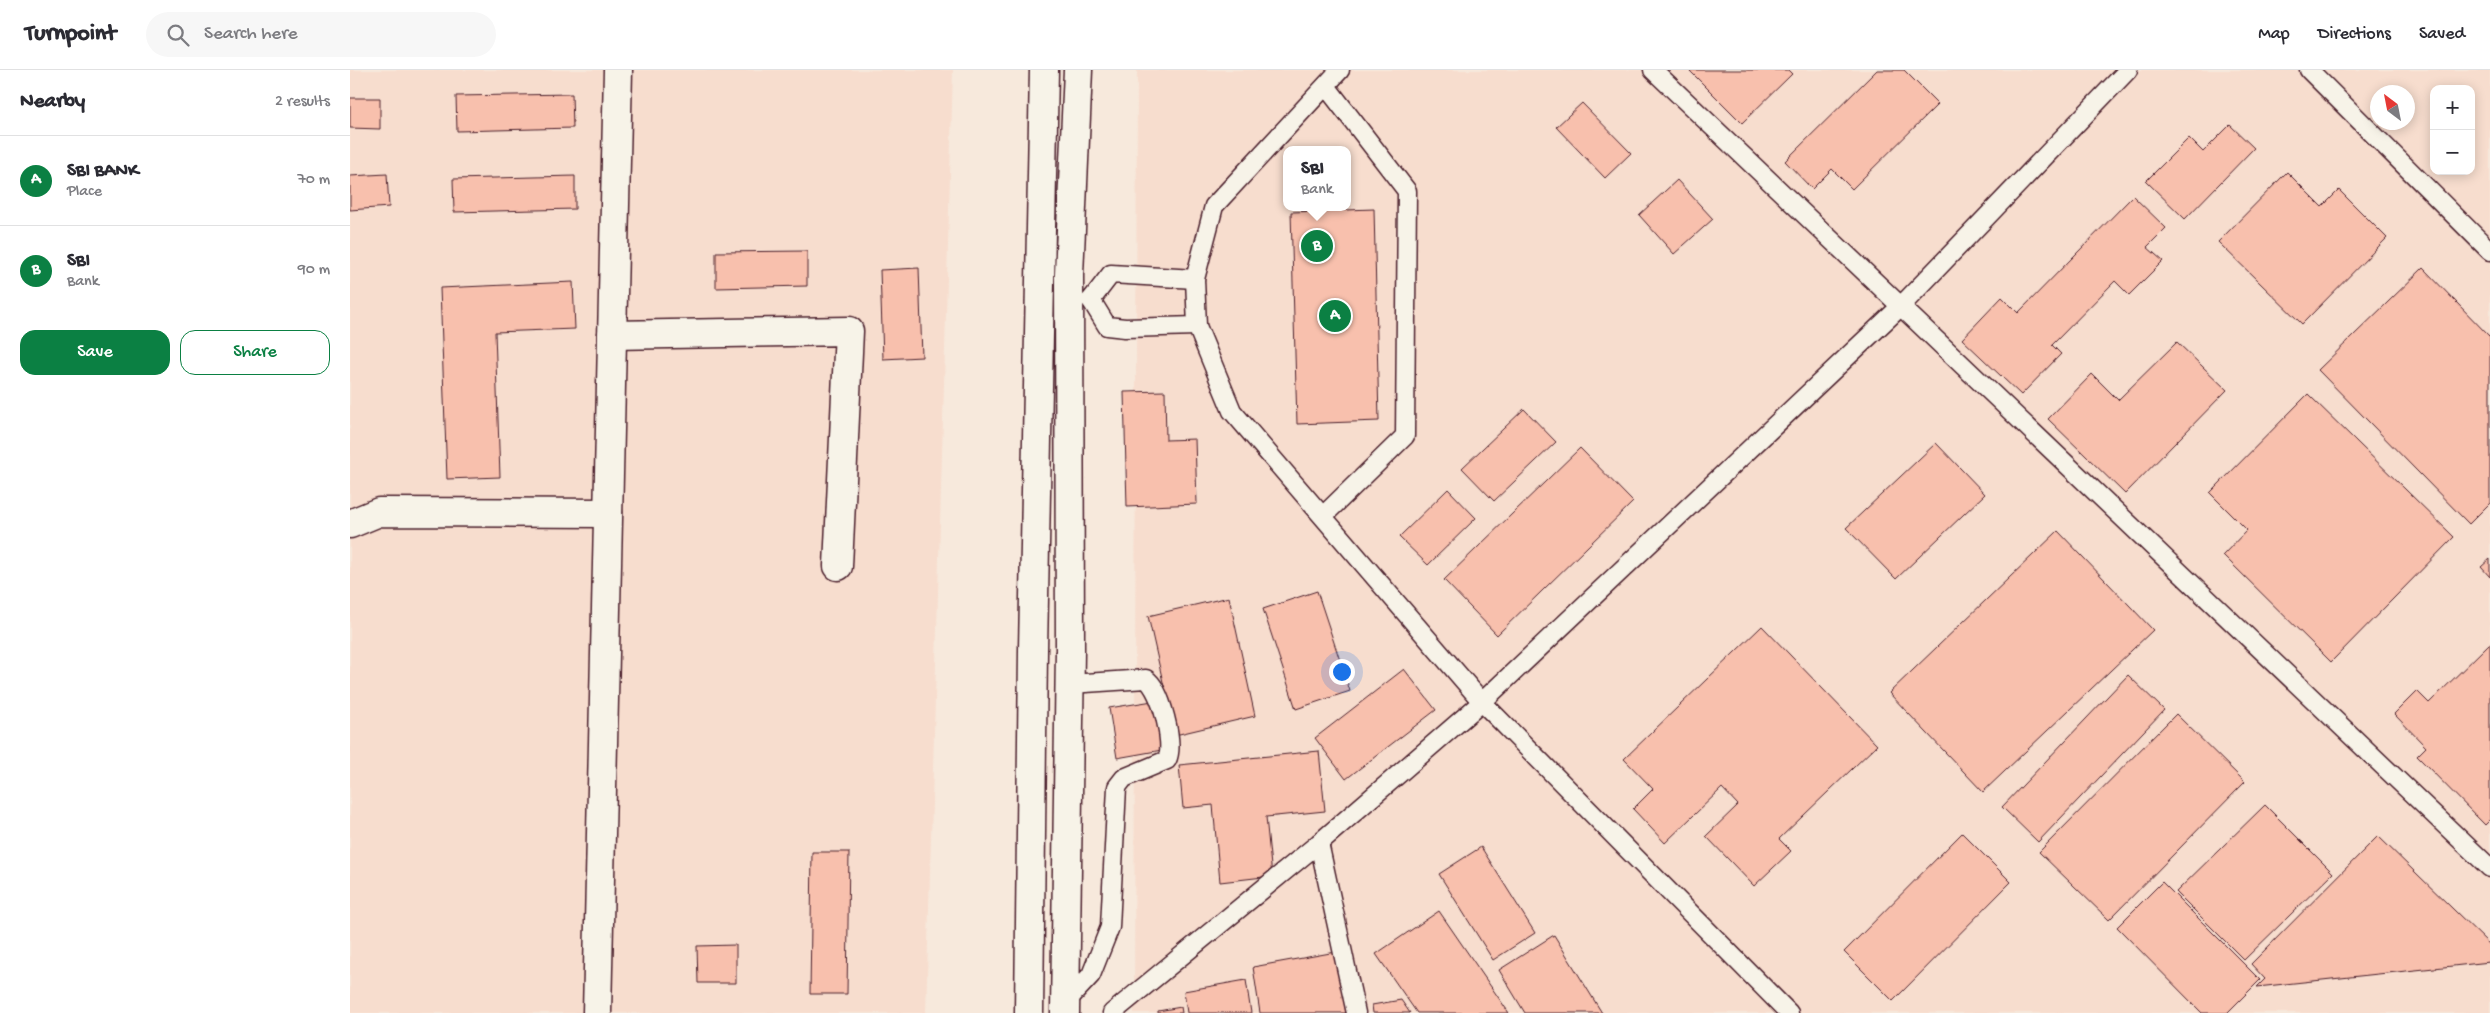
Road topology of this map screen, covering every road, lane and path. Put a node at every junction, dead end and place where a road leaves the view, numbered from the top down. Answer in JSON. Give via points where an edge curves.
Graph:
{"nodes":[{"id":1,"x":618,"y":70,"type":"edge"},
{"id":2,"x":1044,"y":70,"type":"edge"},
{"id":3,"x":1078,"y":70,"type":"edge"},
{"id":4,"x":1340,"y":70,"type":"edge"},
{"id":5,"x":1653,"y":70,"type":"edge"},
{"id":6,"x":2128,"y":70,"type":"edge"},
{"id":7,"x":2309,"y":70,"type":"edge"},
{"id":8,"x":1326,"y":86,"type":"junction"},
{"id":9,"x":2490,"y":251,"type":"edge"},
{"id":10,"x":1195,"y":279,"type":"junction"},
{"id":11,"x":1039,"y":300,"type":"junction"},
{"id":12,"x":1080,"y":300,"type":"junction"},
{"id":13,"x":1900,"y":307,"type":"junction"},
{"id":14,"x":1197,"y":326,"type":"junction"},
{"id":15,"x":612,"y":335,"type":"junction"},
{"id":16,"x":608,"y":514,"type":"junction"},
{"id":17,"x":1323,"y":516,"type":"junction"},
{"id":18,"x":350,"y":524,"type":"edge"},
{"id":19,"x":838,"y":566,"type":"dead end"},
{"id":20,"x":1070,"y":684,"type":"junction"},
{"id":21,"x":1482,"y":702,"type":"junction"},
{"id":22,"x":1319,"y":843,"type":"junction"},
{"id":23,"x":2490,"y":868,"type":"edge"},
{"id":24,"x":1065,"y":1008,"type":"edge"},
{"id":25,"x":592,"y":1012,"type":"edge"},
{"id":26,"x":1029,"y":1013,"type":"edge"},
{"id":27,"x":1112,"y":1013,"type":"edge"},
{"id":28,"x":1356,"y":1013,"type":"edge"},
{"id":29,"x":1790,"y":1013,"type":"edge"}],
"edges":[{"from":1,"to":15,"type":"main road"},
{"from":2,"to":11,"type":"main road"},
{"from":3,"to":12,"type":"main road"},
{"from":4,"to":8,"type":"lane"},
{"from":5,"to":13,"type":"lane"},
{"from":6,"to":13,"type":"lane"},
{"from":7,"to":9,"type":"lane"},
{"from":8,"to":10,"type":"lane","via":[[1214,206]]},
{"from":8,"to":17,"type":"lane","via":[[1407,191],[1405,436]]},
{"from":10,"to":12,"type":"lane","via":[[1110,274]]},
{"from":10,"to":14,"type":"lane"},
{"from":11,"to":12,"type":"lane"},
{"from":11,"to":26,"type":"main road"},
{"from":12,"to":14,"type":"lane","via":[[1107,326]]},
{"from":12,"to":20,"type":"main road"},
{"from":13,"to":21,"type":"lane"},
{"from":13,"to":23,"type":"lane"},
{"from":14,"to":17,"type":"lane","via":[[1232,411]]},
{"from":15,"to":16,"type":"main road"},
{"from":15,"to":19,"type":"main road","via":[[849,331]]},
{"from":16,"to":18,"type":"main road","via":[[379,512]]},
{"from":16,"to":25,"type":"main road"},
{"from":17,"to":21,"type":"lane"},
{"from":20,"to":24,"type":"main road"},
{"from":20,"to":24,"type":"lane","via":[[1146,679],[1154,684],[1171,751],[1167,760],[1124,778],[1117,787],[1110,926],[1091,975]]},
{"from":21,"to":22,"type":"lane"},
{"from":21,"to":29,"type":"lane"},
{"from":22,"to":27,"type":"lane"},
{"from":22,"to":28,"type":"lane"}]}
